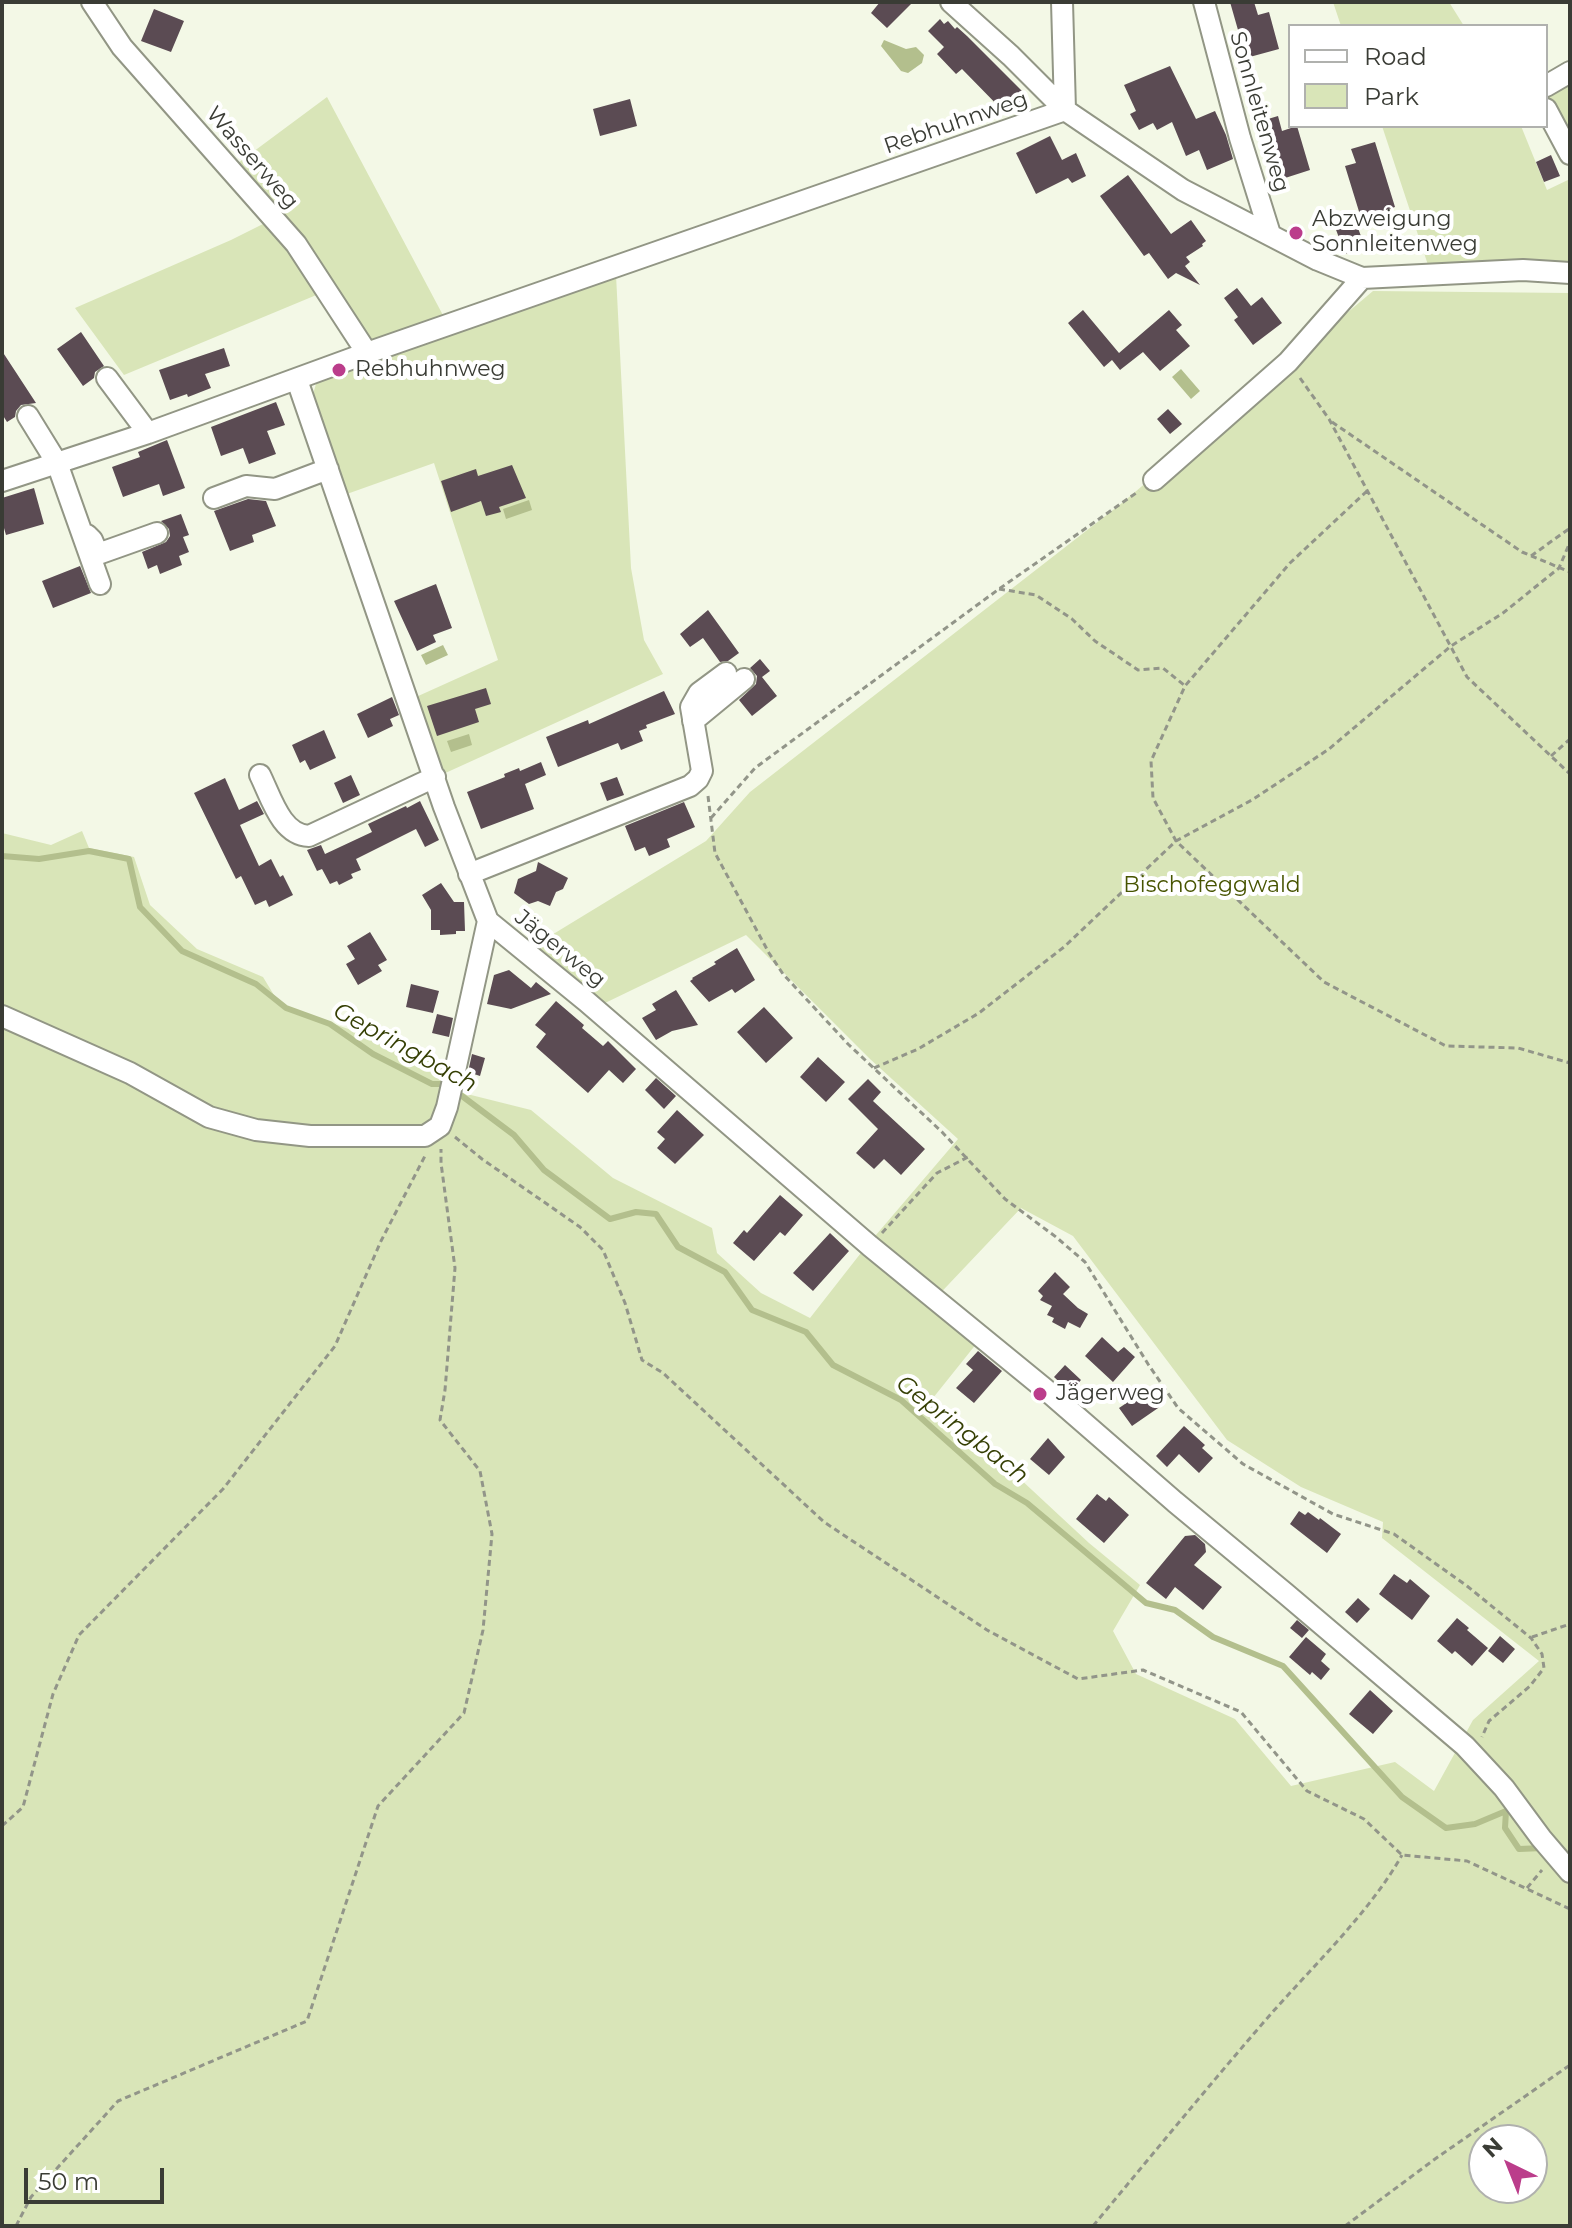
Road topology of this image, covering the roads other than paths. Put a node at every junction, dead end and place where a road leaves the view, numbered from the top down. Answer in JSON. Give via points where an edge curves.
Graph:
{"nodes":[{"id":1,"x":92,"y":2,"type":"edge"},
{"id":2,"x":951,"y":2,"type":"edge"},
{"id":3,"x":1062,"y":2,"type":"edge"},
{"id":4,"x":1204,"y":2,"type":"edge"},
{"id":5,"x":1570,"y":72,"type":"edge"},
{"id":6,"x":1548,"y":85,"type":"edge"},
{"id":7,"x":1065,"y":110,"type":"junction"},
{"id":8,"x":1548,"y":113,"type":"edge"},
{"id":9,"x":1570,"y":154,"type":"edge"},
{"id":10,"x":1270,"y":234,"type":"junction"},
{"id":11,"x":1570,"y":273,"type":"edge"},
{"id":12,"x":1362,"y":278,"type":"junction"},
{"id":13,"x":367,"y":353,"type":"junction"},
{"id":14,"x":107,"y":378,"type":"dead end"},
{"id":15,"x":297,"y":380,"type":"junction"},
{"id":16,"x":28,"y":416,"type":"dead end"},
{"id":17,"x":148,"y":433,"type":"junction"},
{"id":18,"x":57,"y":463,"type":"junction"},
{"id":19,"x":328,"y":469,"type":"junction"},
{"id":20,"x":4,"y":476,"type":"edge"},
{"id":21,"x":1154,"y":480,"type":"road end"},
{"id":22,"x":214,"y":498,"type":"dead end"},
{"id":23,"x":80,"y":526,"type":"junction"},
{"id":24,"x":157,"y":533,"type":"dead end"},
{"id":25,"x":100,"y":584,"type":"dead end"},
{"id":26,"x":735,"y":676,"type":"dead end"},
{"id":27,"x":260,"y":775,"type":"dead end"},
{"id":28,"x":435,"y":777,"type":"junction"},
{"id":29,"x":469,"y":874,"type":"junction"},
{"id":30,"x":488,"y":921,"type":"junction"},
{"id":31,"x":2,"y":1016,"type":"edge"},
{"id":32,"x":1570,"y":1872,"type":"edge"}],
"edges":[{"from":1,"to":13,"type":"street","name":"Wasserweg","via":[[122,47],[296,244]]},
{"from":2,"to":7,"type":"street"},
{"from":3,"to":7,"type":"street"},
{"from":4,"to":10,"type":"street","name":"Sonnleitenweg"},
{"from":5,"to":6,"type":"street"},
{"from":7,"to":10,"type":"street","via":[[1183,190]]},
{"from":7,"to":13,"type":"street","name":"Rebhuhnweg"},
{"from":8,"to":9,"type":"street"},
{"from":10,"to":12,"type":"street"},
{"from":11,"to":12,"type":"street","via":[[1523,270]]},
{"from":12,"to":21,"type":"street","via":[[1288,362]]},
{"from":13,"to":15,"type":"street","name":"Rebhuhnweg"},
{"from":14,"to":17,"type":"street"},
{"from":15,"to":17,"type":"street","name":"Rebhuhnweg"},
{"from":15,"to":19,"type":"street","name":"Jägerweg"},
{"from":16,"to":18,"type":"street"},
{"from":17,"to":18,"type":"street","name":"Rebhuhnweg"},
{"from":18,"to":20,"type":"street","name":"Rebhuhnweg"},
{"from":18,"to":23,"type":"street"},
{"from":19,"to":22,"type":"street","via":[[275,489],[246,486]]},
{"from":19,"to":28,"type":"street","name":"Jägerweg"},
{"from":23,"to":24,"type":"street","via":[[98,554]]},
{"from":23,"to":25,"type":"street"},
{"from":26,"to":29,"type":"street","via":[[699,693],[691,707],[702,771],[690,786]]},
{"from":27,"to":28,"type":"street","via":[[289,829],[302,836]]},
{"from":28,"to":29,"type":"street","name":"Jägerweg"},
{"from":29,"to":30,"type":"street","name":"Jägerweg"},
{"from":30,"to":31,"type":"street","name":"Jägerweg","via":[[444,1116],[425,1136],[310,1136],[256,1130],[209,1117],[130,1073]]},
{"from":30,"to":32,"type":"street","name":"Jägerweg","via":[[1473,1755]]}]}
